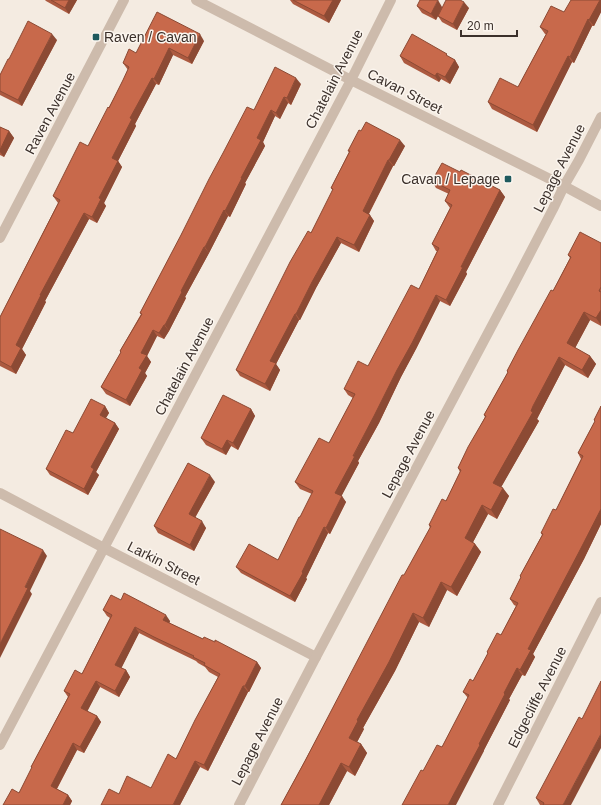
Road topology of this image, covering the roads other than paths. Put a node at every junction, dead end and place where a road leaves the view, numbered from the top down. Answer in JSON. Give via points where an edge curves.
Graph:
{"nodes":[{"id":1,"x":124,"y":0,"type":"edge"},
{"id":2,"x":196,"y":0,"type":"edge"},
{"id":3,"x":391,"y":0,"type":"edge"},
{"id":4,"x":351,"y":80,"type":"junction"},
{"id":5,"x":601,"y":117,"type":"edge"},
{"id":6,"x":564,"y":186,"type":"junction"},
{"id":7,"x":601,"y":206,"type":"edge"},
{"id":8,"x":0,"y":238,"type":"edge"},
{"id":9,"x":0,"y":493,"type":"edge"},
{"id":10,"x":104,"y":548,"type":"junction"},
{"id":11,"x":601,"y":602,"type":"edge"},
{"id":12,"x":316,"y":657,"type":"junction"},
{"id":13,"x":0,"y":745,"type":"edge"},
{"id":14,"x":240,"y":805,"type":"edge"},
{"id":15,"x":498,"y":805,"type":"edge"}],
"edges":[{"from":1,"to":8,"type":"street","name":"Raven Avenue"},
{"from":2,"to":4,"type":"street","name":"Cavan Street"},
{"from":3,"to":4,"type":"street","name":"Chatelain Avenue"},
{"from":4,"to":6,"type":"street","name":"Cavan Street"},
{"from":4,"to":10,"type":"street","name":"Chatelain Avenue"},
{"from":5,"to":6,"type":"street","name":"Lepage Avenue"},
{"from":6,"to":7,"type":"street","name":"Cavan Street"},
{"from":6,"to":12,"type":"street","name":"Lepage Avenue"},
{"from":9,"to":10,"type":"street","name":"Larkin Street"},
{"from":10,"to":12,"type":"street","name":"Larkin Street"},
{"from":10,"to":13,"type":"street","name":"Chatelain Avenue"},
{"from":11,"to":15,"type":"street","name":"Edgecliffe Avenue"},
{"from":12,"to":14,"type":"street","name":"Lepage Avenue"}]}
